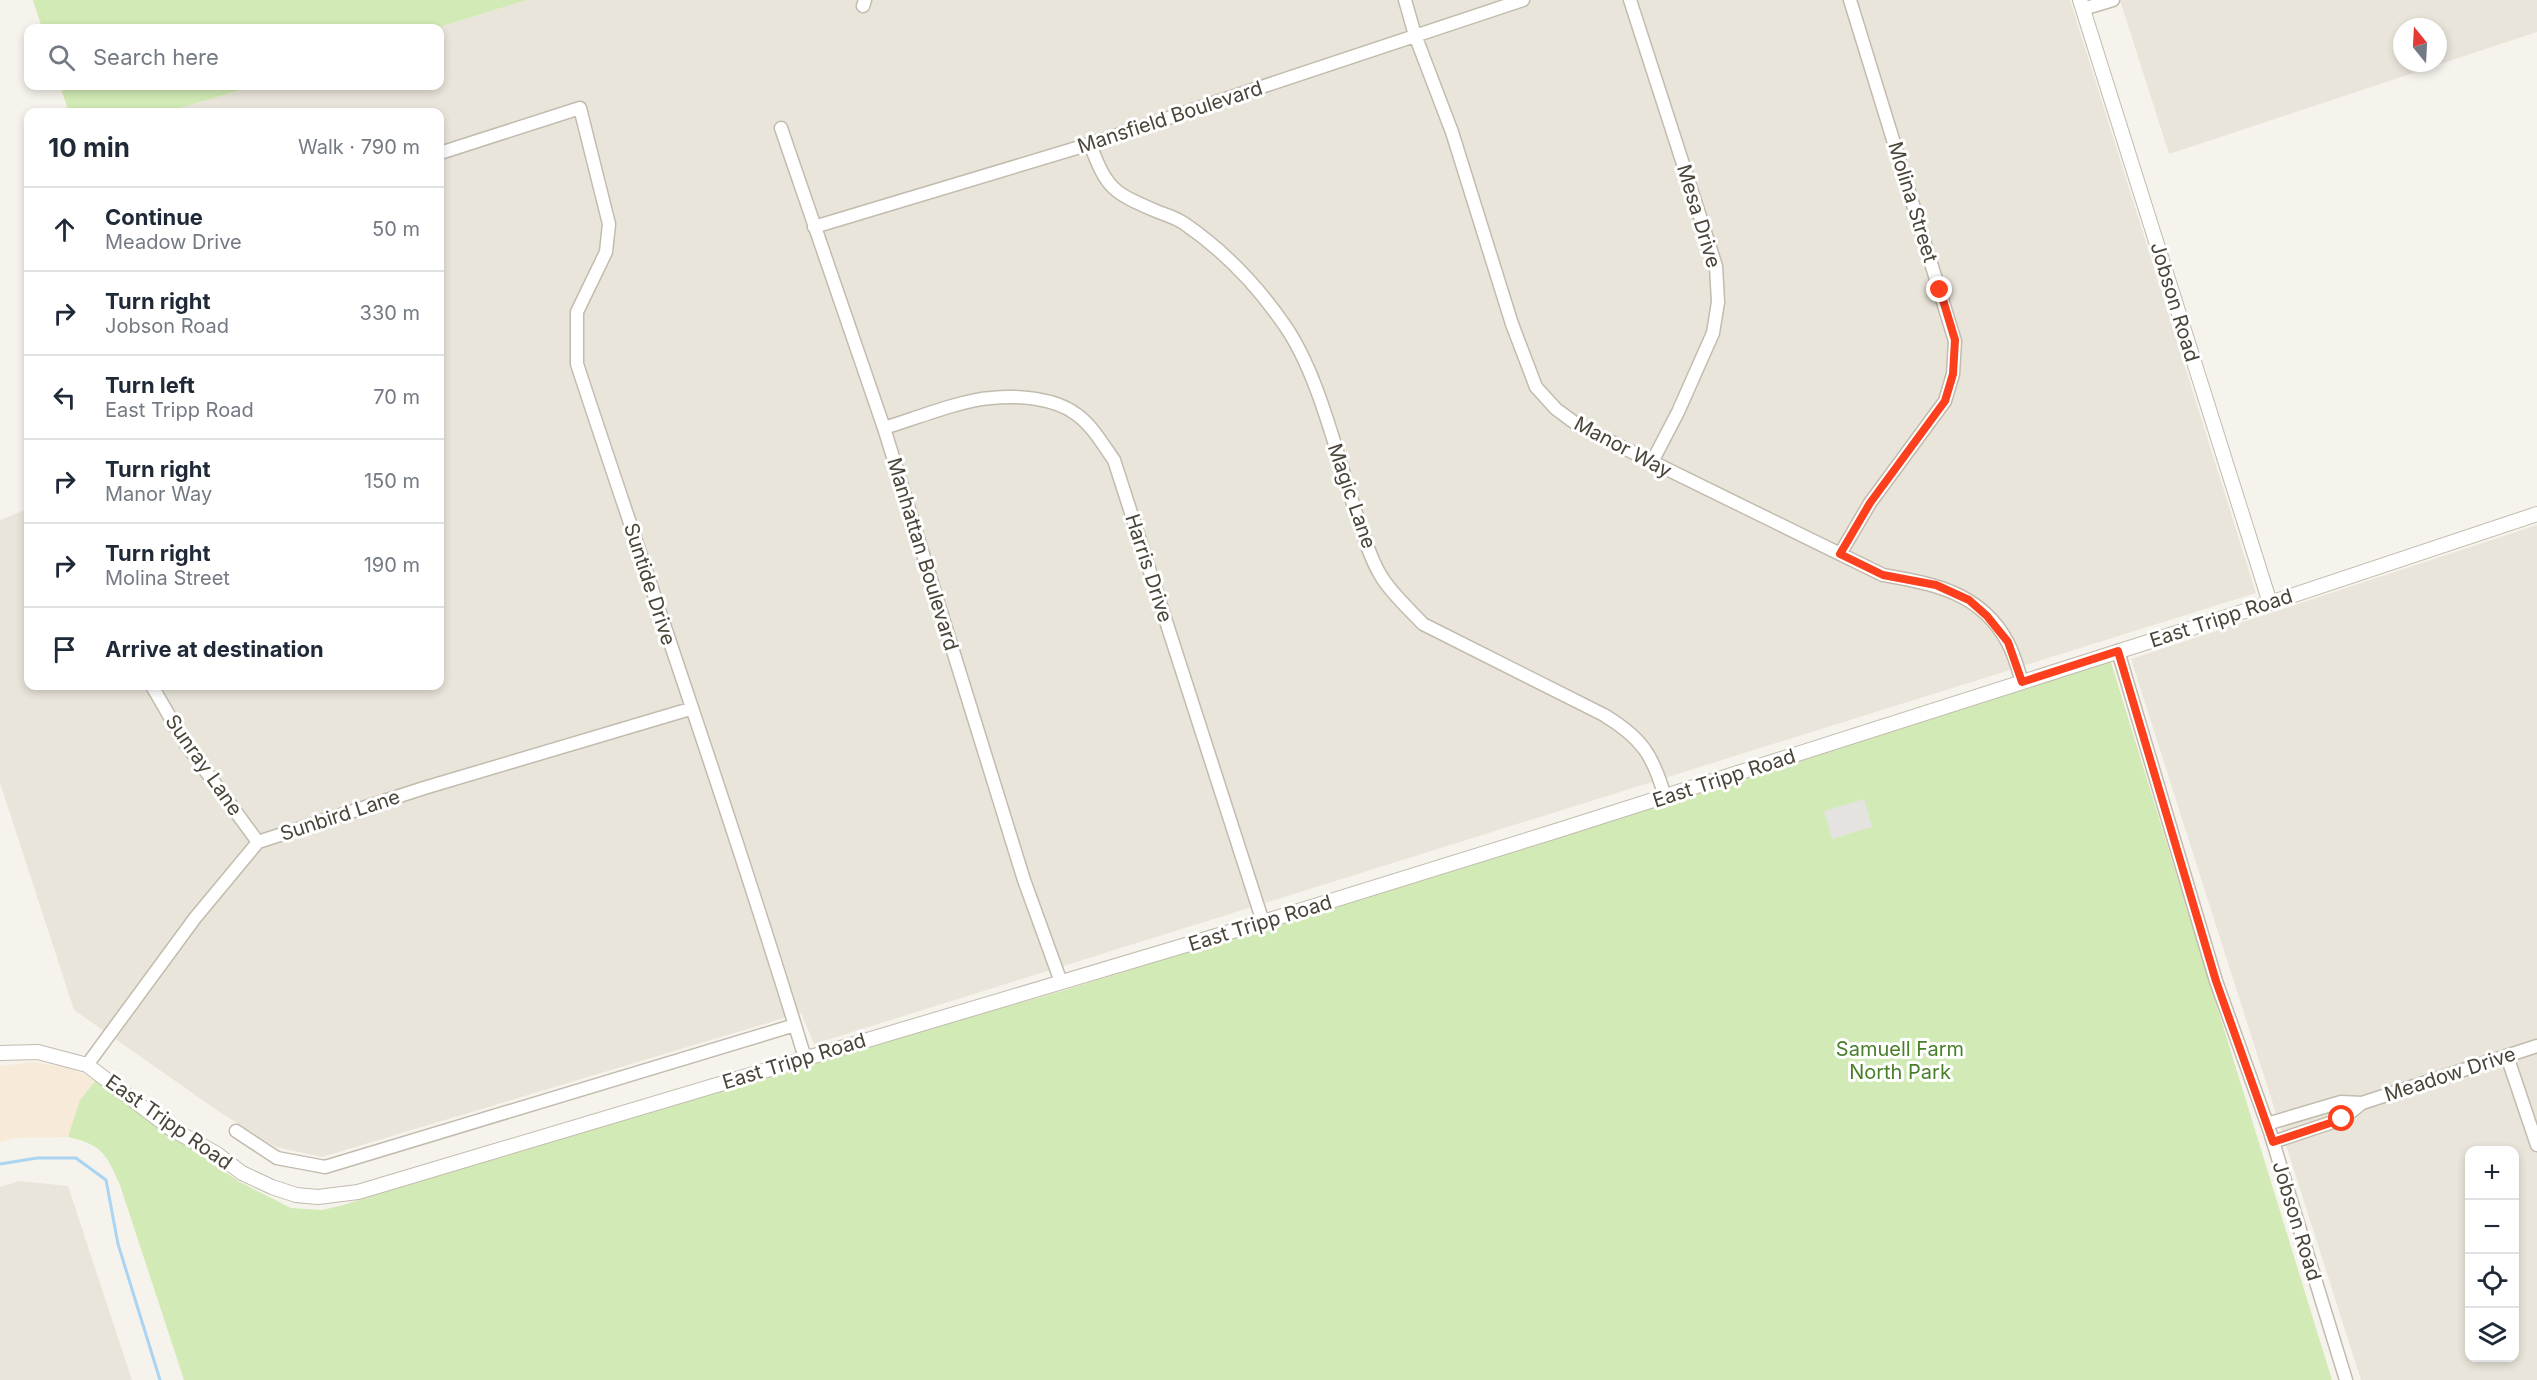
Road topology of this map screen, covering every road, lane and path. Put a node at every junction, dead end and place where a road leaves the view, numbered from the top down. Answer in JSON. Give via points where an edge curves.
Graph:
{"nodes":[{"id":1,"x":1405,"y":0,"type":"edge"},
{"id":2,"x":1523,"y":0,"type":"edge"},
{"id":3,"x":1630,"y":0,"type":"edge"},
{"id":4,"x":1850,"y":0,"type":"edge"},
{"id":5,"x":2113,"y":0,"type":"edge"},
{"id":6,"x":2082,"y":5,"type":"edge"},
{"id":7,"x":1415,"y":35,"type":"junction"},
{"id":8,"x":781,"y":128,"type":"dead end"},
{"id":9,"x":1090,"y":144,"type":"junction"},
{"id":10,"x":444,"y":152,"type":"edge"},
{"id":11,"x":814,"y":227,"type":"junction"},
{"id":12,"x":884,"y":428,"type":"junction"},
{"id":13,"x":1652,"y":462,"type":"junction"},
{"id":14,"x":2537,"y":514,"type":"edge"},
{"id":15,"x":1840,"y":554,"type":"junction"},
{"id":16,"x":2270,"y":603,"type":"junction"},
{"id":17,"x":2118,"y":651,"type":"junction"},
{"id":18,"x":2022,"y":682,"type":"junction"},
{"id":19,"x":154,"y":690,"type":"edge"},
{"id":20,"x":690,"y":709,"type":"junction"},
{"id":21,"x":1665,"y":797,"type":"junction"},
{"id":22,"x":258,"y":842,"type":"junction"},
{"id":23,"x":1263,"y":922,"type":"junction"},
{"id":24,"x":1061,"y":982,"type":"junction"},
{"id":25,"x":795,"y":1025,"type":"junction"},
{"id":26,"x":2537,"y":1046,"type":"edge"},
{"id":27,"x":0,"y":1053,"type":"edge"},
{"id":28,"x":2507,"y":1056,"type":"junction"},
{"id":29,"x":805,"y":1058,"type":"junction"},
{"id":30,"x":87,"y":1065,"type":"junction"},
{"id":31,"x":2362,"y":1103,"type":"junction"},
{"id":32,"x":2267,"y":1124,"type":"junction"},
{"id":33,"x":236,"y":1131,"type":"dead end"},
{"id":34,"x":2273,"y":1142,"type":"junction"},
{"id":35,"x":2537,"y":1145,"type":"edge"},
{"id":36,"x":2346,"y":1380,"type":"edge"}],
"edges":[{"from":1,"to":7,"type":"street","name":"Manor Way"},
{"from":2,"to":7,"type":"street","name":"Mansfield Boulevard"},
{"from":3,"to":13,"type":"street","name":"Mesa Drive","via":[[1716,266],[1719,286],[1713,333]]},
{"from":4,"to":15,"type":"street","name":"Molina Street","via":[[1955,340],[1953,374],[1945,401],[1870,503]]},
{"from":5,"to":6,"type":"street"},
{"from":6,"to":16,"type":"street","name":"Jobson Road"},
{"from":7,"to":9,"type":"street","name":"Mansfield Boulevard"},
{"from":7,"to":13,"type":"street","name":"Manor Way","via":[[1452,132],[1512,324],[1536,387],[1579,426]]},
{"from":8,"to":11,"type":"street","name":"Manhattan Boulevard"},
{"from":9,"to":11,"type":"street","name":"Mansfield Boulevard"},
{"from":9,"to":21,"type":"street","name":"Magic Lane","via":[[1101,175],[1110,186],[1126,198],[1183,222],[1211,244],[1254,284],[1285,325],[1311,375],[1381,576],[1408,609],[1423,624],[1628,730],[1656,768]]},
{"from":10,"to":20,"type":"street","name":"Suntide Drive","via":[[580,108],[609,224],[606,252],[577,312],[577,364]]},
{"from":11,"to":12,"type":"street","name":"Manhattan Boulevard"},
{"from":12,"to":23,"type":"street","name":"Harris Drive","via":[[990,398],[1038,399],[1076,413],[1095,433],[1114,460]]},
{"from":12,"to":24,"type":"street","name":"Manhattan Boulevard","via":[[1024,880]]},
{"from":13,"to":15,"type":"street","name":"Manor Way"},
{"from":14,"to":16,"type":"street","name":"East Tripp Road"},
{"from":15,"to":18,"type":"street","name":"Manor Way","via":[[1883,575],[1936,585],[1969,600],[2008,642]]},
{"from":16,"to":17,"type":"street","name":"East Tripp Road"},
{"from":17,"to":18,"type":"street","name":"East Tripp Road"},
{"from":17,"to":32,"type":"street","name":"Jobson Road","via":[[2216,981]]},
{"from":18,"to":21,"type":"street","name":"East Tripp Road"},
{"from":19,"to":22,"type":"street","name":"Sunray Lane","via":[[185,743]]},
{"from":20,"to":22,"type":"street","name":"Sunbird Lane"},
{"from":20,"to":25,"type":"street","name":"Suntide Drive"},
{"from":21,"to":23,"type":"street","name":"East Tripp Road"},
{"from":22,"to":30,"type":"street","name":"Sunbird Lane","via":[[195,918]]},
{"from":23,"to":24,"type":"street","name":"East Tripp Road"},
{"from":24,"to":29,"type":"street","name":"East Tripp Road"},
{"from":25,"to":29,"type":"street","name":"Suntide Drive"},
{"from":25,"to":33,"type":"street","via":[[325,1167],[277,1158]]},
{"from":26,"to":28,"type":"street","name":"Meadow Drive"},
{"from":27,"to":30,"type":"street","name":"East Tripp Road","via":[[38,1052]]},
{"from":28,"to":31,"type":"street","name":"Meadow Drive"},
{"from":28,"to":35,"type":"street"},
{"from":29,"to":30,"type":"street","name":"East Tripp Road","via":[[394,1183],[318,1197],[296,1196],[242,1173],[170,1128]]},
{"from":31,"to":32,"type":"street","name":"Meadow Drive","via":[[2341,1102]]},
{"from":31,"to":34,"type":"street","name":"Meadow Drive","via":[[2342,1119]]},
{"from":32,"to":34,"type":"street","name":"Jobson Road"},
{"from":34,"to":36,"type":"street","name":"Jobson Road"}]}
